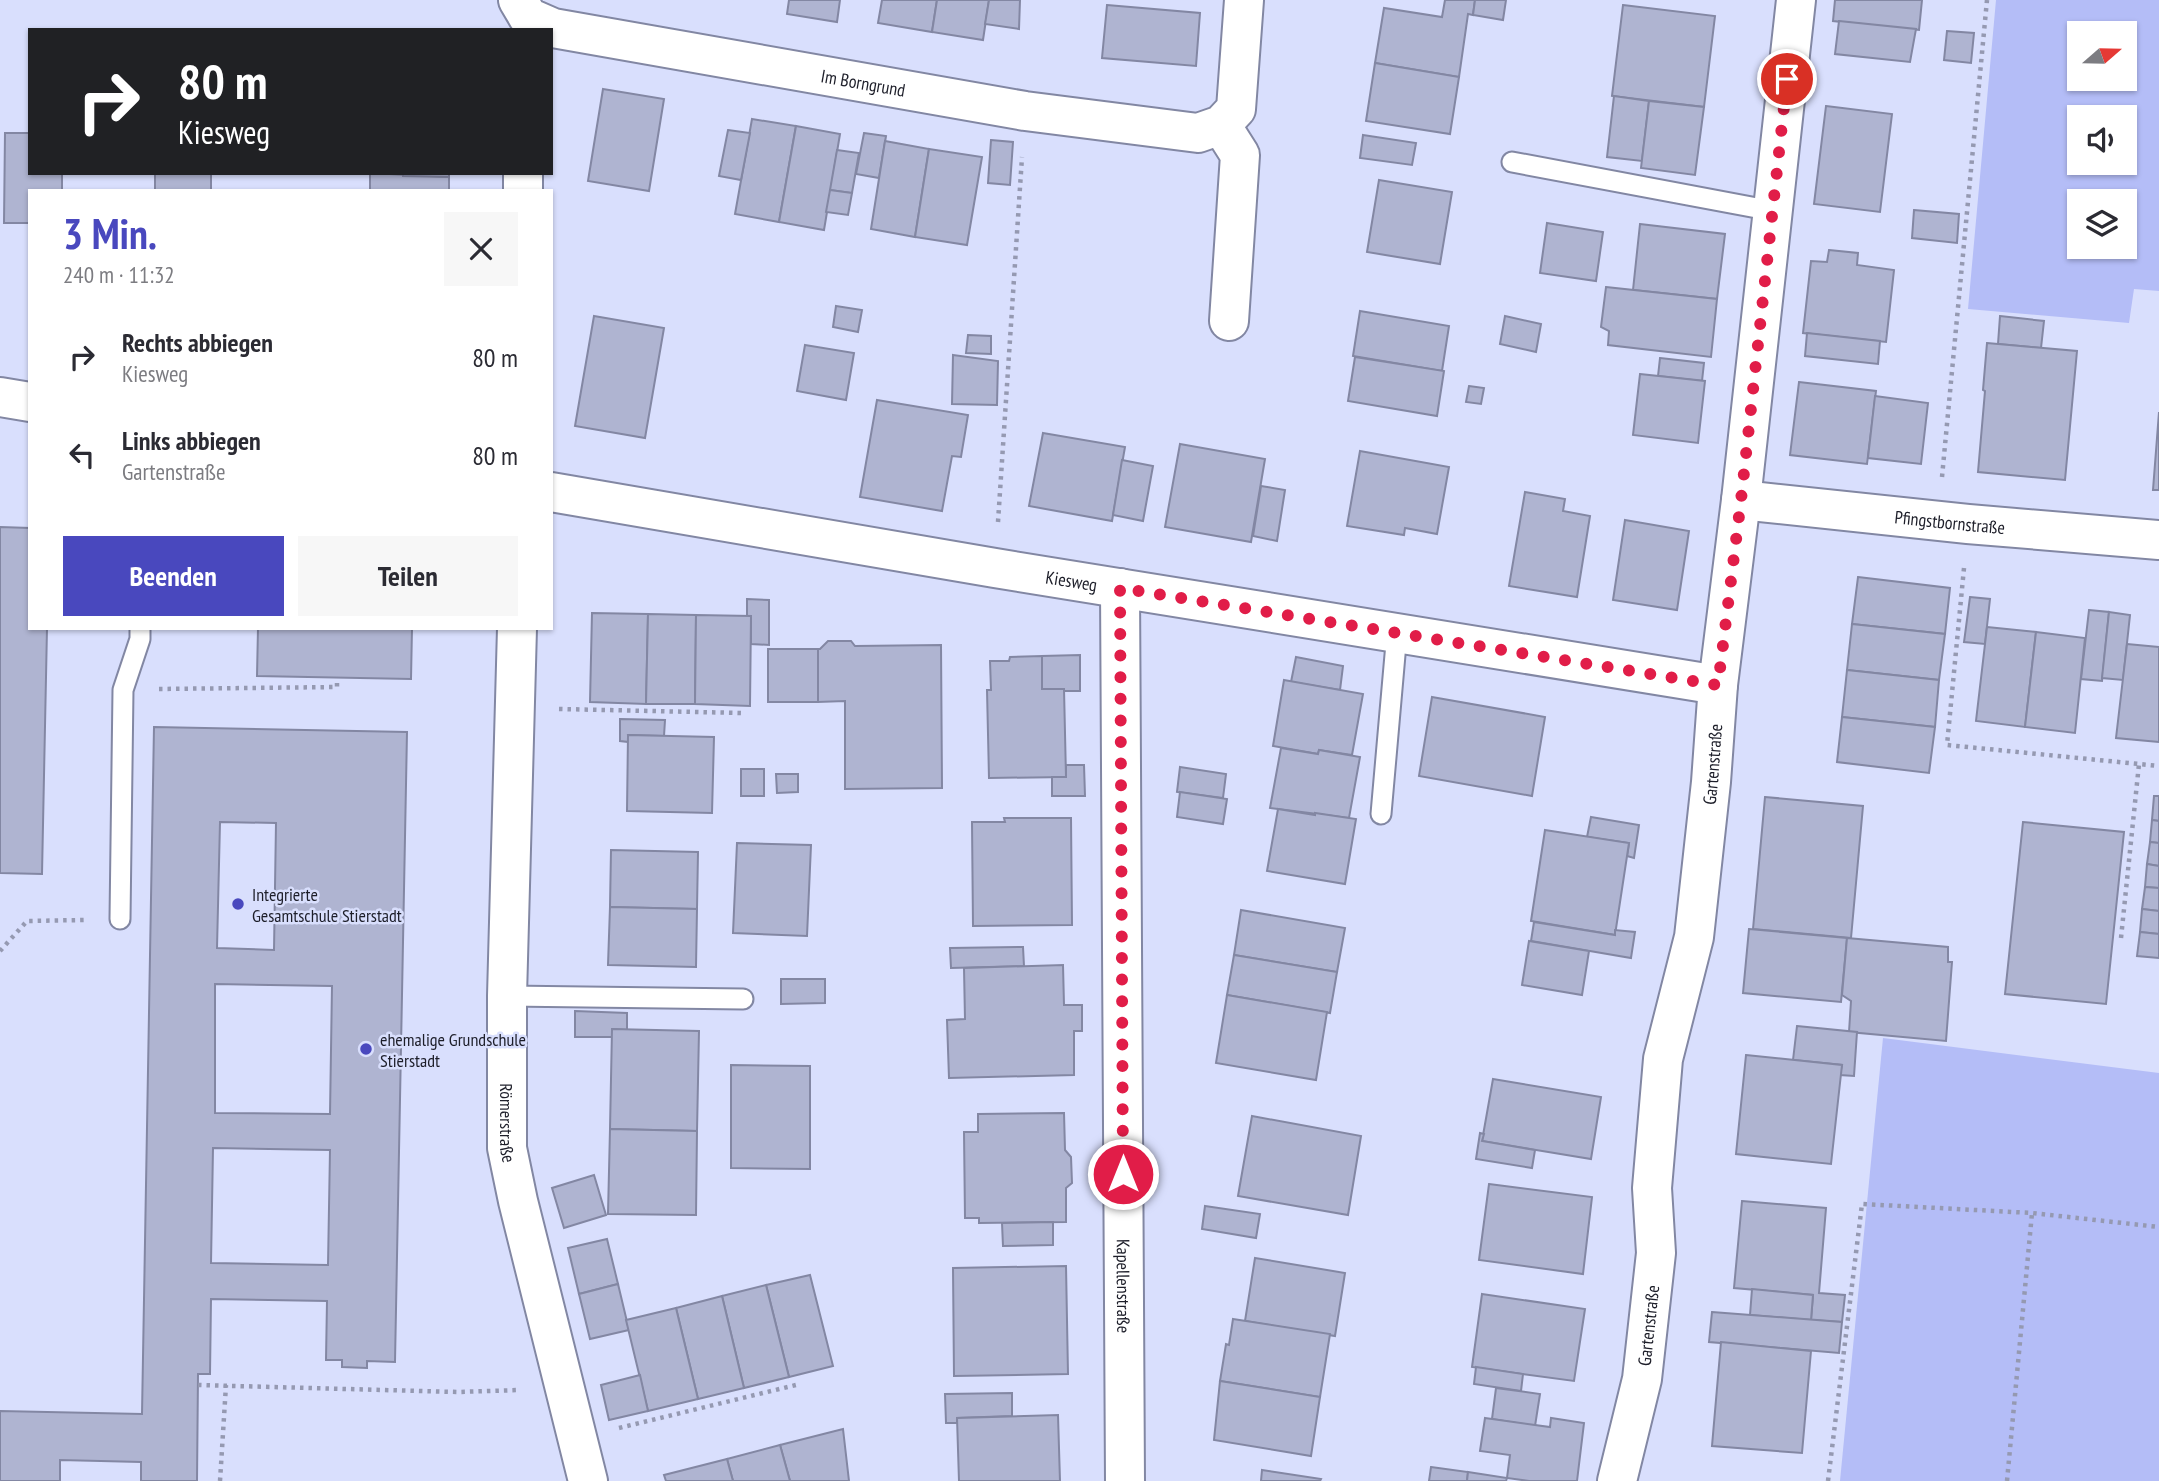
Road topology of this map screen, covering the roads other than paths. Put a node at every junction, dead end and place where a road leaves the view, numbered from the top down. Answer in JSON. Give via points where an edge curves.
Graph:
{"nodes":[{"id":1,"x":1244,"y":0,"type":"edge"},
{"id":2,"x":1796,"y":0,"type":"edge"},
{"id":3,"x":525,"y":16,"type":"edge"},
{"id":4,"x":1221,"y":125,"type":"junction"},
{"id":5,"x":1512,"y":162,"type":"dead end"},
{"id":6,"x":1773,"y":211,"type":"junction"},
{"id":7,"x":1229,"y":321,"type":"dead end"},
{"id":8,"x":0,"y":397,"type":"edge"},
{"id":9,"x":28,"y":402,"type":"edge"},
{"id":10,"x":553,"y":492,"type":"edge"},
{"id":11,"x":1741,"y":500,"type":"junction"},
{"id":12,"x":2159,"y":540,"type":"edge"},
{"id":13,"x":1120,"y":588,"type":"junction"},
{"id":14,"x":140,"y":630,"type":"edge"},
{"id":15,"x":517,"y":630,"type":"edge"},
{"id":16,"x":1396,"y":632,"type":"junction"},
{"id":17,"x":1718,"y":685,"type":"junction"},
{"id":18,"x":1381,"y":814,"type":"dead end"},
{"id":19,"x":120,"y":919,"type":"dead end"},
{"id":20,"x":507,"y":996,"type":"junction"},
{"id":21,"x":743,"y":999,"type":"dead end"},
{"id":22,"x":588,"y":1481,"type":"edge"},
{"id":23,"x":1125,"y":1481,"type":"edge"},
{"id":24,"x":1617,"y":1481,"type":"edge"}],
"edges":[{"from":1,"to":4,"type":"street","via":[[1237,109]]},
{"from":2,"to":6,"type":"street","name":"Gartenstraße"},
{"from":3,"to":4,"type":"street","name":"Im Borngrund","via":[[553,28],[1026,111],[1198,133]]},
{"from":4,"to":7,"type":"street","via":[[1240,155]]},
{"from":5,"to":6,"type":"lane"},
{"from":6,"to":11,"type":"street","name":"Gartenstraße"},
{"from":8,"to":9,"type":"street"},
{"from":10,"to":13,"type":"street","name":"Kiesweg"},
{"from":11,"to":12,"type":"street","name":"Pfingstbornstraße"},
{"from":11,"to":17,"type":"street","name":"Gartenstraße"},
{"from":13,"to":16,"type":"street","name":"Kiesweg"},
{"from":13,"to":23,"type":"street","name":"Kapellenstraße"},
{"from":14,"to":19,"type":"lane","via":[[123,690]]},
{"from":15,"to":20,"type":"street","name":"Römerstraße"},
{"from":16,"to":17,"type":"street","name":"Kiesweg"},
{"from":16,"to":18,"type":"lane"},
{"from":17,"to":24,"type":"street","name":"Gartenstraße","via":[[1694,937],[1663,1059],[1651,1188],[1656,1253],[1642,1379]]},
{"from":20,"to":21,"type":"lane"},
{"from":20,"to":22,"type":"street","name":"Römerstraße","via":[[507,1148]]}]}
